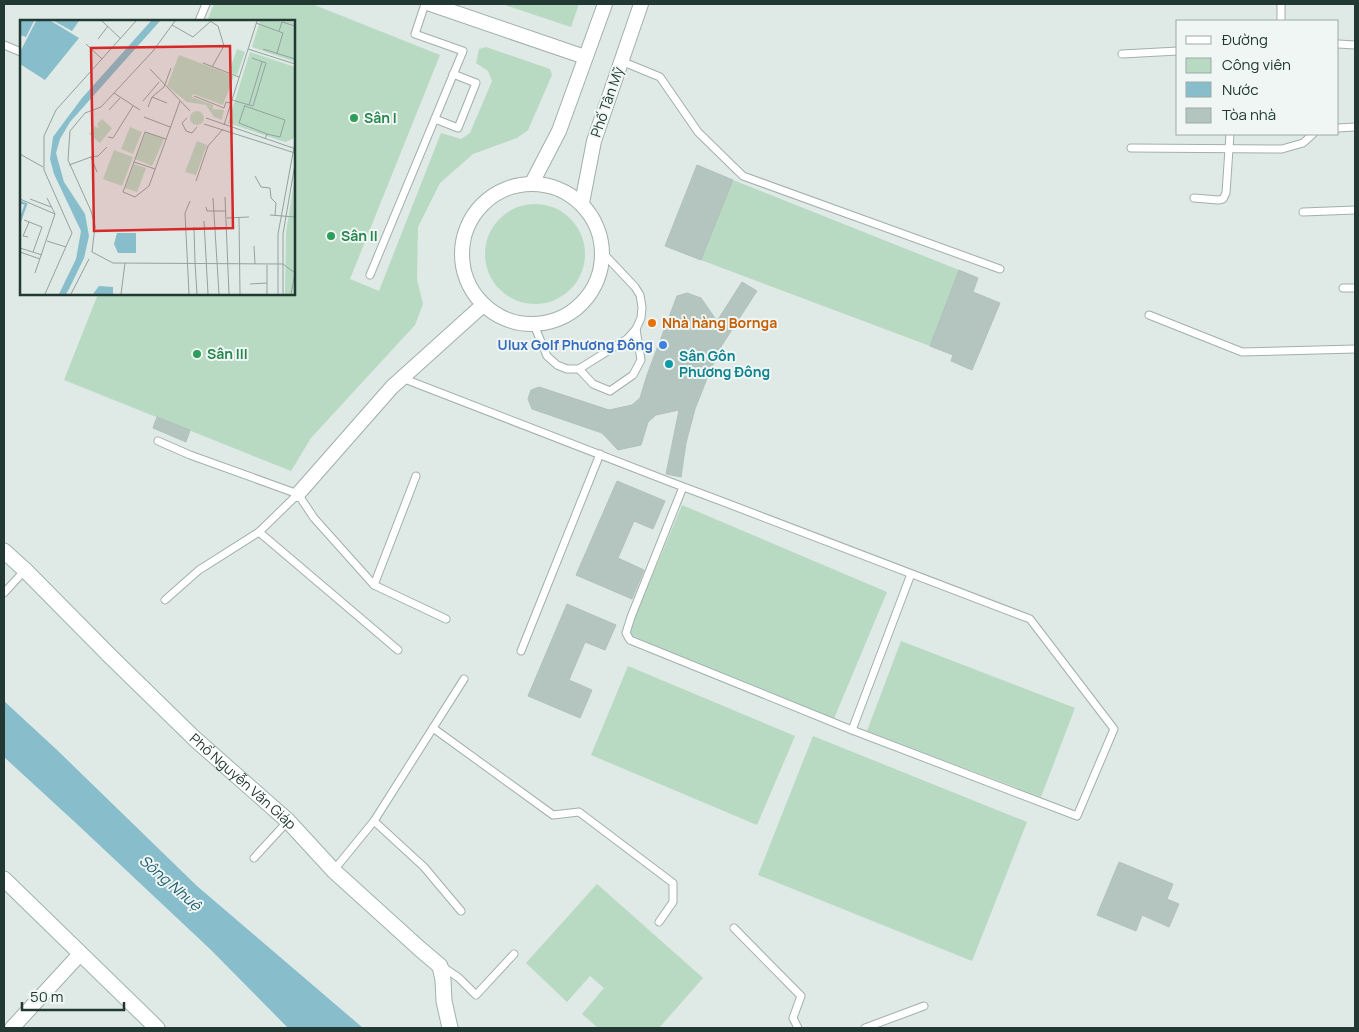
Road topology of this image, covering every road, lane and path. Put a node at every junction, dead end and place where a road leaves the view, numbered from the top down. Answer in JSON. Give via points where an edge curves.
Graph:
{"nodes":[{"id":1,"x":206,"y":4,"type":"edge"},
{"id":2,"x":425,"y":4,"type":"edge"},
{"id":3,"x":430,"y":4,"type":"edge"},
{"id":4,"x":604,"y":4,"type":"edge"},
{"id":5,"x":641,"y":4,"type":"edge"},
{"id":6,"x":1281,"y":4,"type":"edge"},
{"id":7,"x":199,"y":20,"type":"edge"},
{"id":8,"x":1281,"y":20,"type":"edge"},
{"id":9,"x":1339,"y":44,"type":"edge"},
{"id":10,"x":4,"y":45,"type":"edge"},
{"id":11,"x":1355,"y":45,"type":"edge"},
{"id":12,"x":1176,"y":50,"type":"edge"},
{"id":13,"x":20,"y":52,"type":"edge"},
{"id":14,"x":1122,"y":54,"type":"dead end"},
{"id":15,"x":585,"y":57,"type":"junction"},
{"id":16,"x":621,"y":61,"type":"junction"},
{"id":17,"x":453,"y":74,"type":"junction"},
{"id":18,"x":435,"y":119,"type":"junction"},
{"id":19,"x":1355,"y":127,"type":"edge"},
{"id":20,"x":1339,"y":128,"type":"edge"},
{"id":21,"x":1230,"y":135,"type":"edge"},
{"id":22,"x":1312,"y":135,"type":"edge"},
{"id":23,"x":1131,"y":148,"type":"dead end"},
{"id":24,"x":1230,"y":148,"type":"junction"},
{"id":25,"x":532,"y":183,"type":"junction"},
{"id":26,"x":1194,"y":198,"type":"dead end"},
{"id":27,"x":582,"y":203,"type":"junction"},
{"id":28,"x":1355,"y":210,"type":"edge"},
{"id":29,"x":1303,"y":212,"type":"dead end"},
{"id":30,"x":603,"y":253,"type":"junction"},
{"id":31,"x":1000,"y":269,"type":"dead end"},
{"id":32,"x":370,"y":275,"type":"dead end"},
{"id":33,"x":1343,"y":288,"type":"dead end"},
{"id":34,"x":1355,"y":288,"type":"edge"},
{"id":35,"x":483,"y":305,"type":"junction"},
{"id":36,"x":1149,"y":315,"type":"dead end"},
{"id":37,"x":534,"y":325,"type":"junction"},
{"id":38,"x":636,"y":329,"type":"junction"},
{"id":39,"x":1355,"y":349,"type":"edge"},
{"id":40,"x":579,"y":369,"type":"junction"},
{"id":41,"x":402,"y":378,"type":"junction"},
{"id":42,"x":158,"y":441,"type":"dead end"},
{"id":43,"x":600,"y":454,"type":"junction"},
{"id":44,"x":416,"y":476,"type":"dead end"},
{"id":45,"x":683,"y":487,"type":"junction"},
{"id":46,"x":298,"y":494,"type":"junction"},
{"id":47,"x":259,"y":532,"type":"junction"},
{"id":48,"x":4,"y":551,"type":"edge"},
{"id":49,"x":25,"y":570,"type":"junction"},
{"id":50,"x":911,"y":574,"type":"junction"},
{"id":51,"x":374,"y":585,"type":"junction"},
{"id":52,"x":4,"y":593,"type":"edge"},
{"id":53,"x":165,"y":600,"type":"dead end"},
{"id":54,"x":446,"y":618,"type":"dead end"},
{"id":55,"x":398,"y":650,"type":"dead end"},
{"id":56,"x":521,"y":651,"type":"dead end"},
{"id":57,"x":464,"y":679,"type":"dead end"},
{"id":58,"x":433,"y":728,"type":"junction"},
{"id":59,"x":852,"y":730,"type":"junction"},
{"id":60,"x":288,"y":821,"type":"junction"},
{"id":61,"x":374,"y":821,"type":"junction"},
{"id":62,"x":254,"y":858,"type":"dead end"},
{"id":63,"x":334,"y":871,"type":"junction"},
{"id":64,"x":4,"y":878,"type":"edge"},
{"id":65,"x":461,"y":911,"type":"dead end"},
{"id":66,"x":659,"y":922,"type":"dead end"},
{"id":67,"x":734,"y":928,"type":"dead end"},
{"id":68,"x":80,"y":954,"type":"junction"},
{"id":69,"x":514,"y":954,"type":"dead end"},
{"id":70,"x":440,"y":966,"type":"junction"},
{"id":71,"x":924,"y":1006,"type":"dead end"},
{"id":72,"x":12,"y":1028,"type":"edge"},
{"id":73,"x":157,"y":1028,"type":"edge"},
{"id":74,"x":450,"y":1028,"type":"edge"},
{"id":75,"x":798,"y":1028,"type":"edge"},
{"id":76,"x":865,"y":1028,"type":"edge"}],
"edges":[{"from":1,"to":7,"type":"lane"},
{"from":2,"to":17,"type":"lane","via":[[414,34],[462,51]]},
{"from":3,"to":15,"type":"street"},
{"from":4,"to":15,"type":"street"},
{"from":5,"to":16,"type":"street","name":"Phố Tân Mỹ"},
{"from":6,"to":8,"type":"lane"},
{"from":9,"to":11,"type":"lane"},
{"from":10,"to":13,"type":"lane"},
{"from":12,"to":14,"type":"lane"},
{"from":15,"to":25,"type":"street","via":[[559,131]]},
{"from":16,"to":27,"type":"street","name":"Phố Tân Mỹ","via":[[594,140]]},
{"from":16,"to":31,"type":"lane","via":[[660,77],[698,132],[742,176]]},
{"from":17,"to":18,"type":"lane"},
{"from":17,"to":18,"type":"lane","via":[[476,82],[458,128]]},
{"from":18,"to":32,"type":"lane"},
{"from":19,"to":20,"type":"lane"},
{"from":21,"to":24,"type":"lane"},
{"from":22,"to":24,"type":"lane","via":[[1303,143],[1282,149]]},
{"from":23,"to":24,"type":"lane"},
{"from":24,"to":26,"type":"lane","via":[[1228,186],[1223,199]]},
{"from":25,"to":27,"type":"street","via":[[550,185]]},
{"from":25,"to":35,"type":"street","via":[[509,187],[488,198],[472,216],[463,239],[462,263],[469,286]]},
{"from":27,"to":30,"type":"street","via":[[593,218]]},
{"from":28,"to":29,"type":"lane"},
{"from":30,"to":37,"type":"street","via":[[600,275],[590,295],[575,310],[556,321]]},
{"from":30,"to":38,"type":"lane","via":[[640,296],[641,318]]},
{"from":33,"to":34,"type":"lane"},
{"from":35,"to":37,"type":"street","via":[[498,316]]},
{"from":35,"to":41,"type":"street"},
{"from":36,"to":39,"type":"lane","via":[[1242,352]]},
{"from":37,"to":40,"type":"lane","via":[[547,356],[557,365]]},
{"from":38,"to":40,"type":"lane","via":[[627,339]]},
{"from":38,"to":40,"type":"lane","via":[[641,360],[634,375],[610,391],[593,384]]},
{"from":41,"to":43,"type":"lane"},
{"from":41,"to":46,"type":"street"},
{"from":42,"to":46,"type":"lane"},
{"from":43,"to":45,"type":"lane"},
{"from":43,"to":56,"type":"lane"},
{"from":44,"to":51,"type":"lane"},
{"from":45,"to":50,"type":"lane"},
{"from":45,"to":59,"type":"lane","via":[[631,617],[626,633],[630,640]]},
{"from":46,"to":47,"type":"lane"},
{"from":46,"to":51,"type":"lane","via":[[314,518]]},
{"from":47,"to":53,"type":"lane","via":[[199,570]]},
{"from":47,"to":55,"type":"lane"},
{"from":48,"to":49,"type":"street","name":"Phố Nguyễn Văn Giáp"},
{"from":49,"to":52,"type":"lane"},
{"from":49,"to":60,"type":"street","name":"Phố Nguyễn Văn Giáp","via":[[195,739]]},
{"from":50,"to":59,"type":"lane"},
{"from":50,"to":59,"type":"lane","via":[[1030,619],[1114,728],[1077,816]]},
{"from":51,"to":54,"type":"lane"},
{"from":57,"to":58,"type":"lane"},
{"from":58,"to":61,"type":"lane"},
{"from":58,"to":66,"type":"lane","via":[[553,815],[579,812],[673,884],[672,902]]},
{"from":60,"to":62,"type":"lane"},
{"from":60,"to":63,"type":"street","name":"Phố Nguyễn Văn Giáp"},
{"from":61,"to":63,"type":"lane"},
{"from":61,"to":65,"type":"lane","via":[[424,867]]},
{"from":63,"to":70,"type":"street","name":"Phố Nguyễn Văn Giáp"},
{"from":64,"to":68,"type":"street"},
{"from":67,"to":75,"type":"lane","via":[[801,996],[793,1018]]},
{"from":68,"to":72,"type":"street"},
{"from":68,"to":73,"type":"street"},
{"from":69,"to":70,"type":"lane","via":[[476,995],[459,978]]},
{"from":70,"to":74,"type":"street"},
{"from":71,"to":76,"type":"lane"}]}
